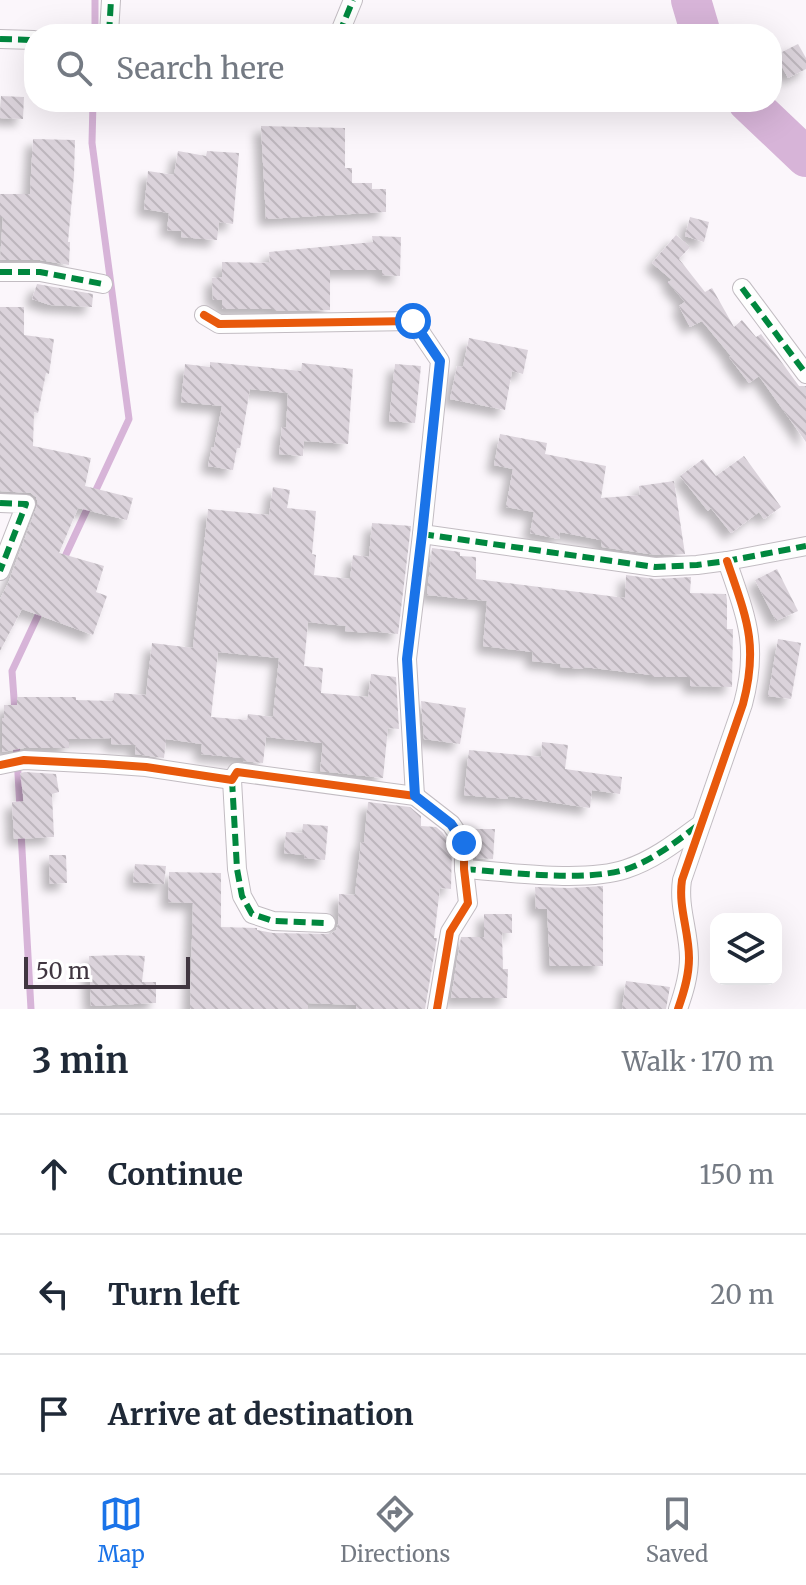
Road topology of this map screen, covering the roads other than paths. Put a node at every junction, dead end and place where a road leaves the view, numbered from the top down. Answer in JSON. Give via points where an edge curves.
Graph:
{"nodes":[{"id":1,"x":111,"y":0,"type":"edge"},
{"id":2,"x":353,"y":0,"type":"edge"},
{"id":3,"x":110,"y":24,"type":"edge"},
{"id":4,"x":343,"y":24,"type":"edge"},
{"id":5,"x":0,"y":39,"type":"edge"},
{"id":6,"x":24,"y":40,"type":"edge"},
{"id":7,"x":0,"y":272,"type":"edge"},
{"id":8,"x":103,"y":284,"type":"dead end"},
{"id":9,"x":742,"y":288,"type":"dead end"},
{"id":10,"x":204,"y":315,"type":"dead end"},
{"id":11,"x":806,"y":374,"type":"edge"},
{"id":12,"x":0,"y":503,"type":"edge"},
{"id":13,"x":422,"y":534,"type":"junction"},
{"id":14,"x":806,"y":546,"type":"edge"},
{"id":15,"x":727,"y":561,"type":"junction"},
{"id":16,"x":0,"y":571,"type":"edge"},
{"id":17,"x":0,"y":765,"type":"edge"},
{"id":18,"x":232,"y":780,"type":"junction"},
{"id":19,"x":415,"y":796,"type":"junction"},
{"id":20,"x":701,"y":824,"type":"junction"},
{"id":21,"x":464,"y":869,"type":"junction"},
{"id":22,"x":326,"y":923,"type":"dead end"},
{"id":23,"x":437,"y":1009,"type":"edge"},
{"id":24,"x":678,"y":1009,"type":"edge"}],
"edges":[{"from":1,"to":3,"type":"street"},
{"from":2,"to":4,"type":"street"},
{"from":5,"to":6,"type":"street"},
{"from":7,"to":8,"type":"street","via":[[40,272]]},
{"from":9,"to":11,"type":"street"},
{"from":10,"to":13,"type":"street","via":[[219,324],[413,321],[440,361]]},
{"from":12,"to":16,"type":"street","via":[[26,504]]},
{"from":13,"to":15,"type":"street","via":[[655,567]]},
{"from":13,"to":19,"type":"street","via":[[407,659]]},
{"from":14,"to":15,"type":"street"},
{"from":15,"to":20,"type":"street","via":[[748,627],[751,662],[743,704]]},
{"from":17,"to":18,"type":"street","via":[[24,760],[146,767]]},
{"from":18,"to":19,"type":"street","via":[[237,772]]},
{"from":18,"to":22,"type":"street","via":[[237,869],[252,914],[273,921]]},
{"from":19,"to":21,"type":"street","via":[[451,824],[464,843]]},
{"from":20,"to":21,"type":"street","via":[[650,858],[605,873]]},
{"from":20,"to":24,"type":"street","via":[[680,895],[689,955]]},
{"from":21,"to":23,"type":"street","via":[[468,903],[450,932]]}]}
